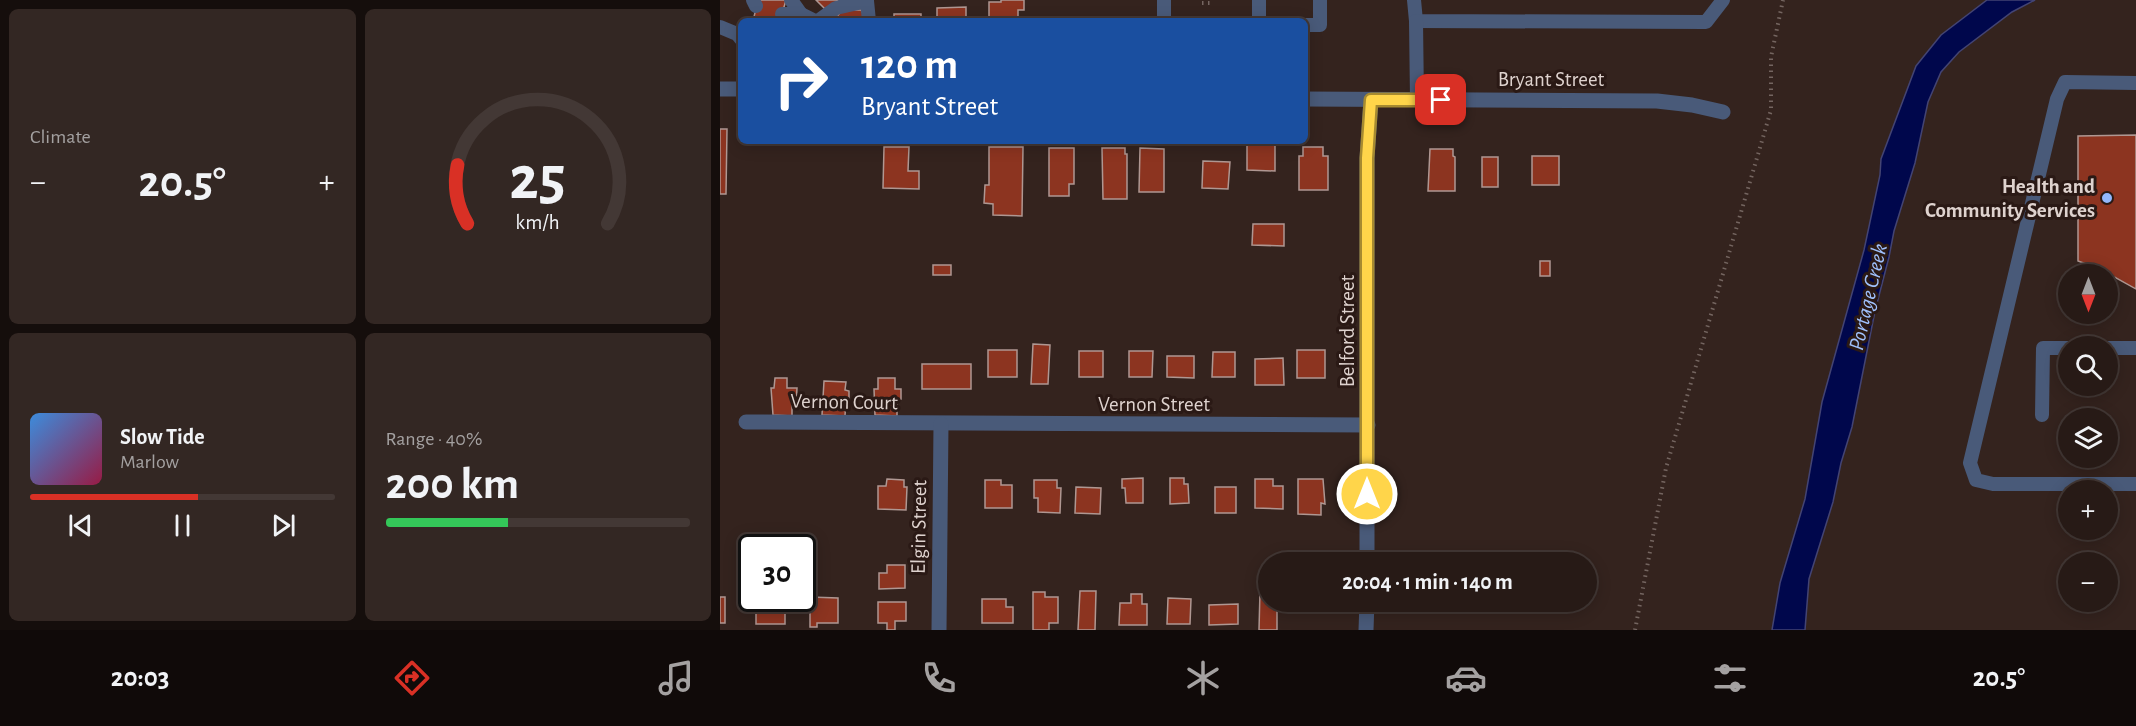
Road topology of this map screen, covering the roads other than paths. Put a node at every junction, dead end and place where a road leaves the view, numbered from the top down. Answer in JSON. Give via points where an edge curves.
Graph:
{"nodes":[{"id":1,"x":791,"y":0,"type":"edge"},
{"id":2,"x":1164,"y":0,"type":"edge"},
{"id":3,"x":1259,"y":0,"type":"edge"},
{"id":4,"x":1320,"y":0,"type":"edge"},
{"id":5,"x":1414,"y":0,"type":"edge"},
{"id":6,"x":1723,"y":0,"type":"edge"},
{"id":7,"x":782,"y":14,"type":"dead end"},
{"id":8,"x":801,"y":14,"type":"junction"},
{"id":9,"x":810,"y":18,"type":"edge"},
{"id":10,"x":821,"y":18,"type":"edge"},
{"id":11,"x":869,"y":18,"type":"edge"},
{"id":12,"x":1164,"y":18,"type":"edge"},
{"id":13,"x":1259,"y":18,"type":"edge"},
{"id":14,"x":1416,"y":21,"type":"junction"},
{"id":15,"x":1308,"y":25,"type":"edge"},
{"id":16,"x":720,"y":27,"type":"edge"},
{"id":17,"x":738,"y":34,"type":"edge"},
{"id":18,"x":2136,"y":83,"type":"edge"},
{"id":19,"x":720,"y":89,"type":"edge"},
{"id":20,"x":738,"y":89,"type":"edge"},
{"id":21,"x":1308,"y":99,"type":"edge"},
{"id":22,"x":1371,"y":100,"type":"junction"},
{"id":23,"x":1418,"y":100,"type":"junction"},
{"id":24,"x":1724,"y":112,"type":"dead end"},
{"id":25,"x":2058,"y":348,"type":"edge"},
{"id":26,"x":2118,"y":348,"type":"edge"},
{"id":27,"x":2136,"y":348,"type":"edge"},
{"id":28,"x":2042,"y":415,"type":"dead end"},
{"id":29,"x":746,"y":422,"type":"dead end"},
{"id":30,"x":941,"y":424,"type":"junction"},
{"id":31,"x":1368,"y":425,"type":"junction"},
{"id":32,"x":2136,"y":484,"type":"edge"},
{"id":33,"x":1367,"y":552,"type":"edge"},
{"id":34,"x":1367,"y":612,"type":"edge"},
{"id":35,"x":939,"y":630,"type":"edge"},
{"id":36,"x":1366,"y":630,"type":"edge"}],
"edges":[{"from":1,"to":8,"type":"lane"},
{"from":2,"to":12,"type":"lane"},
{"from":3,"to":13,"type":"lane"},
{"from":4,"to":15,"type":"lane","via":[[1320,25]]},
{"from":5,"to":14,"type":"lane"},
{"from":6,"to":14,"type":"lane","via":[[1706,22]]},
{"from":7,"to":8,"type":"lane"},
{"from":8,"to":9,"type":"lane"},
{"from":10,"to":11,"type":"lane","via":[[836,8],[867,1]]},
{"from":14,"to":23,"type":"lane"},
{"from":16,"to":17,"type":"lane"},
{"from":18,"to":32,"type":"lane","via":[[2065,82],[2057,99],[1970,463],[1976,480],[1993,484]]},
{"from":19,"to":20,"type":"street"},
{"from":21,"to":22,"type":"street","name":"Bryant Street"},
{"from":22,"to":23,"type":"street","name":"Bryant Street"},
{"from":22,"to":31,"type":"street","name":"Belford Street","via":[[1367,158]]},
{"from":23,"to":24,"type":"street","name":"Bryant Street","via":[[1657,100]]},
{"from":25,"to":28,"type":"lane","via":[[2043,348]]},
{"from":26,"to":27,"type":"lane"},
{"from":29,"to":30,"type":"street","name":"Vernon Court"},
{"from":30,"to":31,"type":"street","name":"Vernon Street"},
{"from":30,"to":35,"type":"street","name":"Elgin Street"},
{"from":31,"to":33,"type":"street","name":"Belford Street"},
{"from":34,"to":36,"type":"street"}]}
